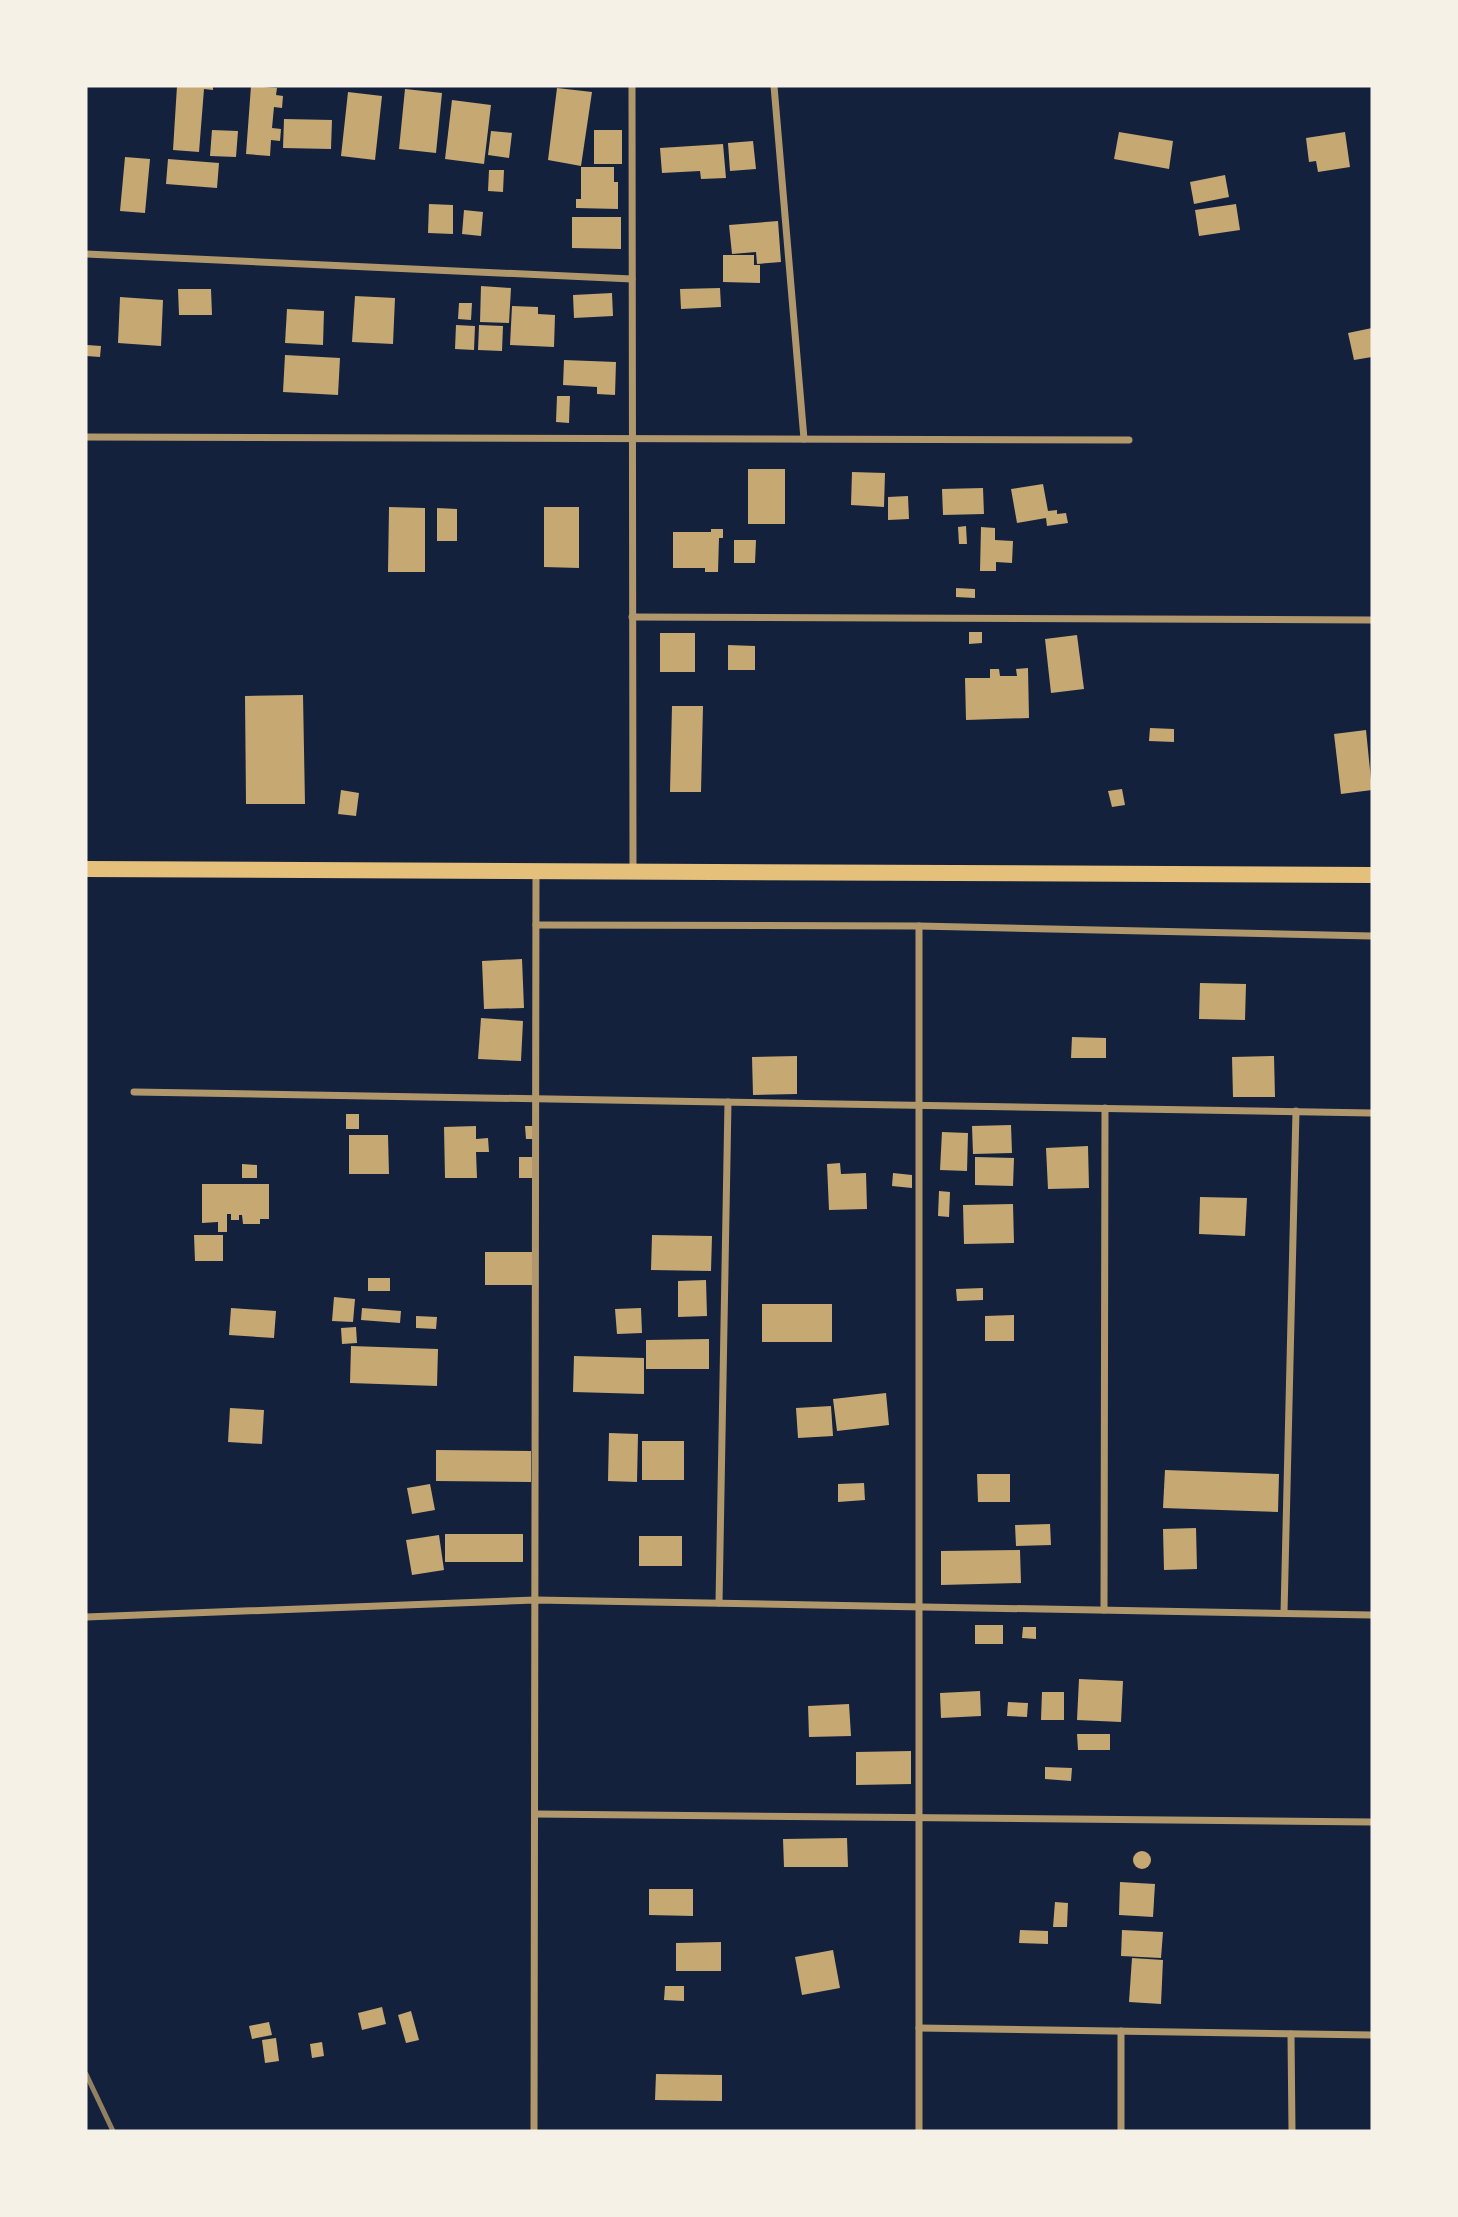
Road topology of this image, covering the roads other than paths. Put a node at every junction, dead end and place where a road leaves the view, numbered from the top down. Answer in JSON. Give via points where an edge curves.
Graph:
{"nodes":[{"id":1,"x":632,"y":86,"type":"edge"},
{"id":2,"x":774,"y":86,"type":"edge"},
{"id":3,"x":86,"y":254,"type":"edge"},
{"id":4,"x":632,"y":279,"type":"junction"},
{"id":5,"x":86,"y":438,"type":"edge"},
{"id":6,"x":632,"y":439,"type":"junction"},
{"id":7,"x":804,"y":439,"type":"junction"},
{"id":8,"x":1129,"y":440,"type":"dead end"},
{"id":9,"x":632,"y":617,"type":"junction"},
{"id":10,"x":1372,"y":620,"type":"edge"},
{"id":11,"x":86,"y":869,"type":"edge"},
{"id":12,"x":536,"y":870,"type":"junction"},
{"id":13,"x":633,"y":871,"type":"junction"},
{"id":14,"x":1372,"y":875,"type":"edge"},
{"id":15,"x":536,"y":925,"type":"junction"},
{"id":16,"x":919,"y":926,"type":"junction"},
{"id":17,"x":1372,"y":936,"type":"edge"},
{"id":18,"x":134,"y":1092,"type":"dead end"},
{"id":19,"x":536,"y":1099,"type":"junction"},
{"id":20,"x":728,"y":1102,"type":"junction"},
{"id":21,"x":919,"y":1105,"type":"junction"},
{"id":22,"x":1105,"y":1108,"type":"junction"},
{"id":23,"x":1296,"y":1111,"type":"junction"},
{"id":24,"x":1372,"y":1112,"type":"edge"},
{"id":25,"x":535,"y":1600,"type":"junction"},
{"id":26,"x":719,"y":1603,"type":"junction"},
{"id":27,"x":919,"y":1607,"type":"junction"},
{"id":28,"x":1104,"y":1610,"type":"junction"},
{"id":29,"x":1284,"y":1613,"type":"junction"},
{"id":30,"x":1372,"y":1615,"type":"edge"},
{"id":31,"x":86,"y":1617,"type":"edge"},
{"id":32,"x":535,"y":1814,"type":"junction"},
{"id":33,"x":919,"y":1818,"type":"junction"},
{"id":34,"x":1372,"y":1822,"type":"edge"},
{"id":35,"x":919,"y":2028,"type":"junction"},
{"id":36,"x":1121,"y":2031,"type":"junction"},
{"id":37,"x":1291,"y":2034,"type":"junction"},
{"id":38,"x":1372,"y":2035,"type":"edge"},
{"id":39,"x":534,"y":2131,"type":"edge"},
{"id":40,"x":919,"y":2131,"type":"edge"},
{"id":41,"x":1121,"y":2131,"type":"edge"},
{"id":42,"x":1293,"y":2131,"type":"edge"}],
"edges":[{"from":1,"to":4,"type":"street"},
{"from":2,"to":7,"type":"street"},
{"from":3,"to":4,"type":"street"},
{"from":4,"to":6,"type":"street"},
{"from":5,"to":6,"type":"street"},
{"from":6,"to":7,"type":"street"},
{"from":6,"to":9,"type":"street"},
{"from":7,"to":8,"type":"street"},
{"from":9,"to":10,"type":"street"},
{"from":9,"to":13,"type":"street"},
{"from":11,"to":12,"type":"main road"},
{"from":12,"to":13,"type":"main road"},
{"from":12,"to":15,"type":"street"},
{"from":13,"to":14,"type":"main road"},
{"from":15,"to":16,"type":"street"},
{"from":15,"to":19,"type":"street"},
{"from":16,"to":17,"type":"street"},
{"from":16,"to":21,"type":"street"},
{"from":18,"to":19,"type":"street"},
{"from":19,"to":20,"type":"street"},
{"from":19,"to":25,"type":"street"},
{"from":20,"to":21,"type":"street"},
{"from":20,"to":26,"type":"street"},
{"from":21,"to":22,"type":"street"},
{"from":21,"to":27,"type":"street"},
{"from":22,"to":23,"type":"street"},
{"from":22,"to":28,"type":"street"},
{"from":23,"to":24,"type":"street"},
{"from":23,"to":29,"type":"street"},
{"from":25,"to":26,"type":"street"},
{"from":25,"to":31,"type":"street"},
{"from":25,"to":32,"type":"street"},
{"from":26,"to":27,"type":"street"},
{"from":27,"to":28,"type":"street"},
{"from":27,"to":33,"type":"street"},
{"from":28,"to":29,"type":"street"},
{"from":29,"to":30,"type":"street"},
{"from":32,"to":33,"type":"street"},
{"from":32,"to":39,"type":"street"},
{"from":33,"to":34,"type":"street"},
{"from":33,"to":35,"type":"street"},
{"from":35,"to":36,"type":"street"},
{"from":35,"to":40,"type":"street"},
{"from":36,"to":37,"type":"street"},
{"from":36,"to":41,"type":"street"},
{"from":37,"to":38,"type":"street"},
{"from":37,"to":42,"type":"street"}]}
